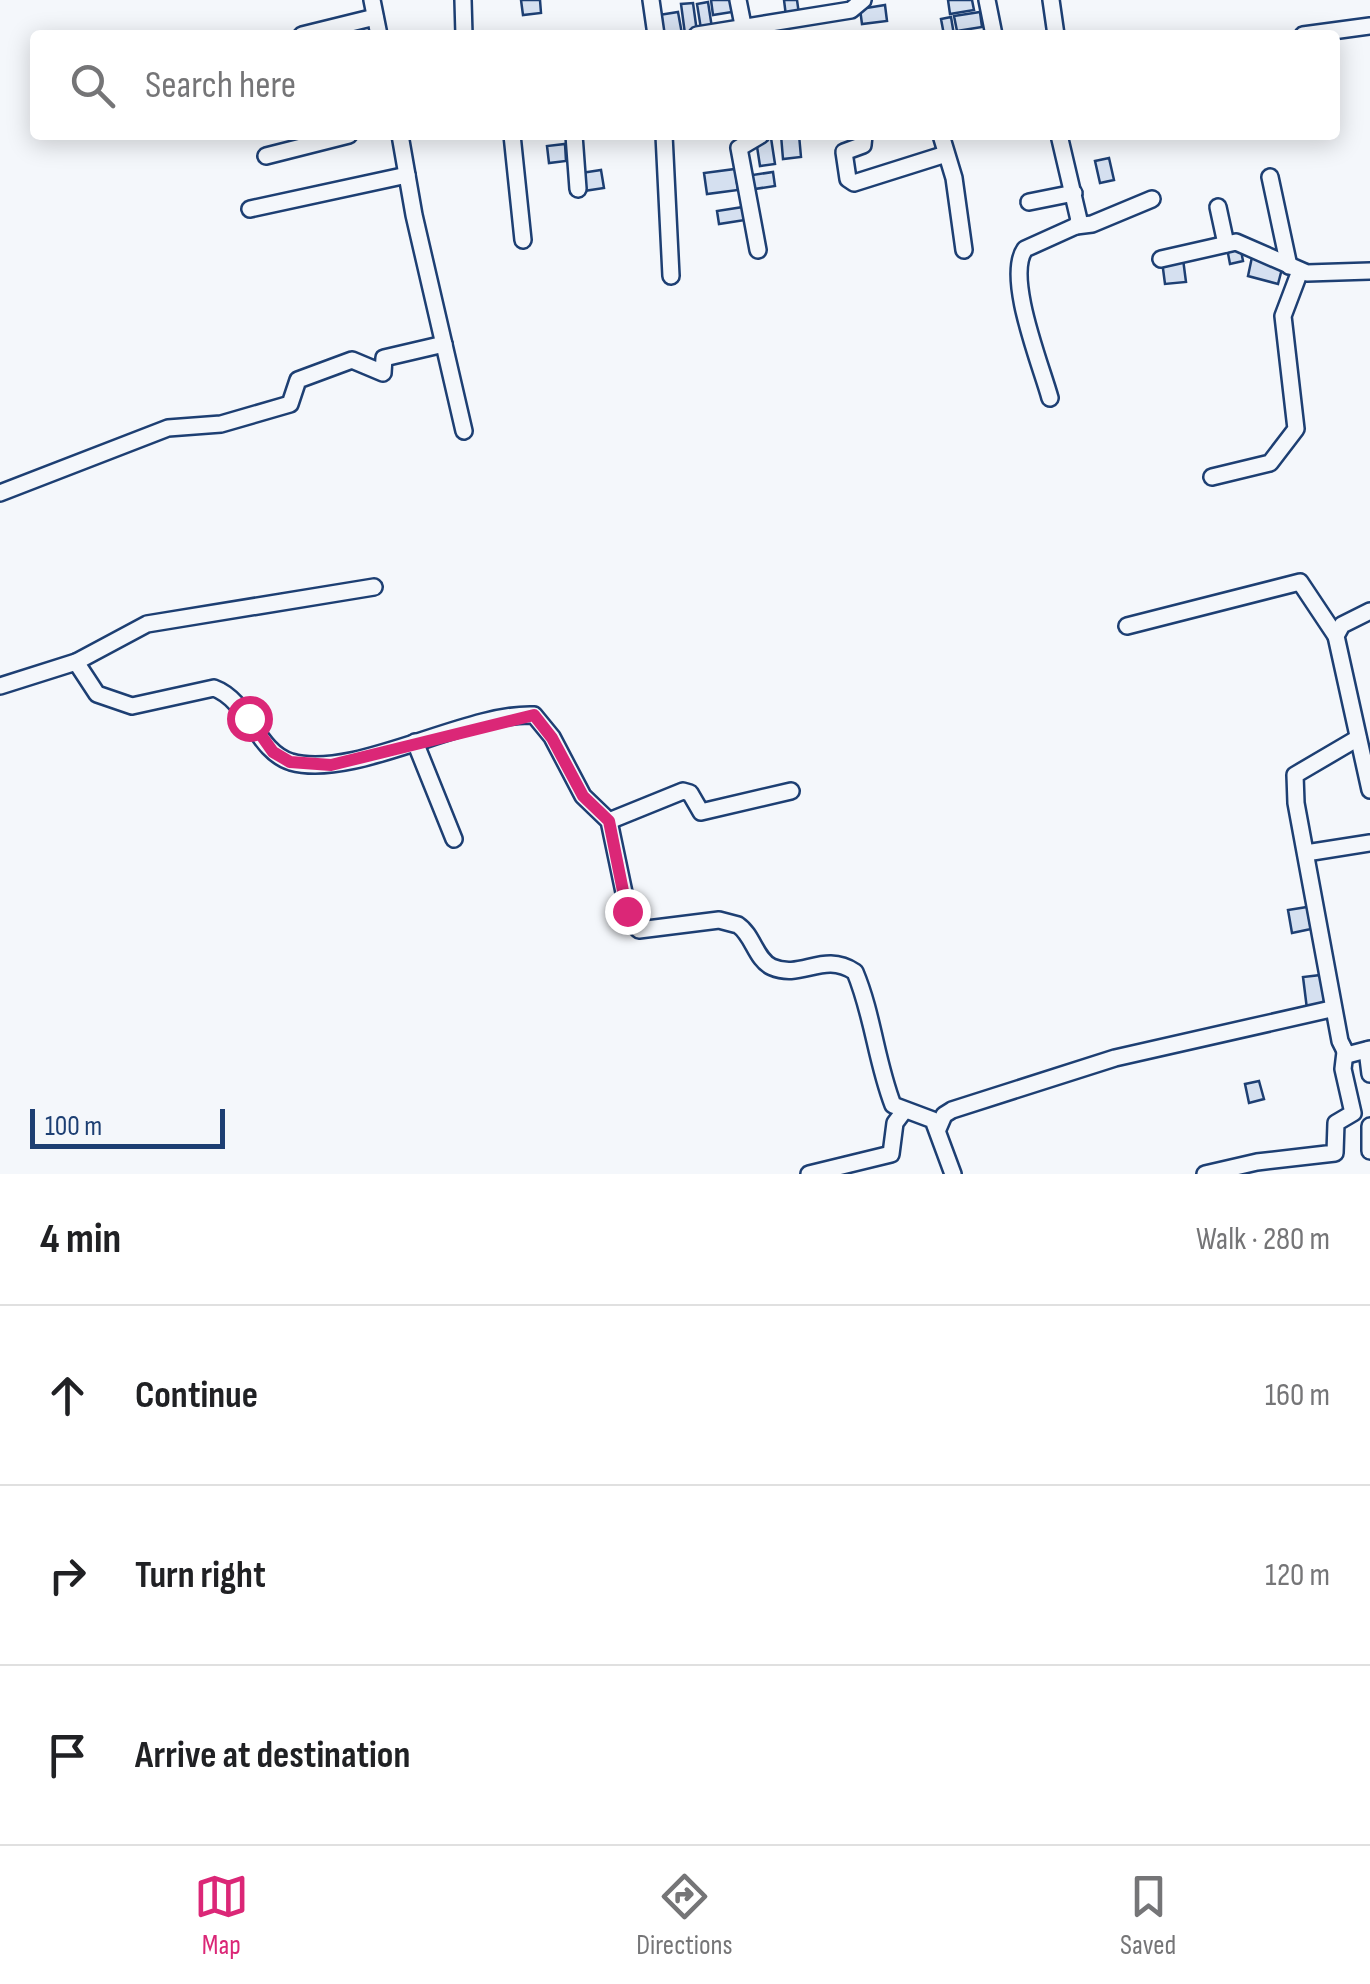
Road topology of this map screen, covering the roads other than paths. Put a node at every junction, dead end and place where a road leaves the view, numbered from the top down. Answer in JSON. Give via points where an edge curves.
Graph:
{"nodes":[{"id":1,"x":372,"y":0,"type":"edge"},
{"id":2,"x":463,"y":0,"type":"edge"},
{"id":3,"x":651,"y":0,"type":"edge"},
{"id":4,"x":738,"y":0,"type":"edge"},
{"id":5,"x":863,"y":0,"type":"edge"},
{"id":6,"x":988,"y":0,"type":"edge"},
{"id":7,"x":1051,"y":0,"type":"edge"},
{"id":8,"x":808,"y":8,"type":"edge"},
{"id":9,"x":375,"y":17,"type":"junction"},
{"id":10,"x":1370,"y":26,"type":"edge"},
{"id":11,"x":322,"y":30,"type":"edge"},
{"id":12,"x":379,"y":30,"type":"edge"},
{"id":13,"x":464,"y":30,"type":"edge"},
{"id":14,"x":655,"y":30,"type":"edge"},
{"id":15,"x":744,"y":30,"type":"edge"},
{"id":16,"x":747,"y":30,"type":"edge"},
{"id":17,"x":993,"y":30,"type":"edge"},
{"id":18,"x":1055,"y":30,"type":"edge"},
{"id":19,"x":1340,"y":30,"type":"edge"},
{"id":20,"x":329,"y":140,"type":"edge"},
{"id":21,"x":401,"y":140,"type":"edge"},
{"id":22,"x":513,"y":140,"type":"edge"},
{"id":23,"x":574,"y":140,"type":"edge"},
{"id":24,"x":664,"y":140,"type":"edge"},
{"id":25,"x":753,"y":140,"type":"edge"},
{"id":26,"x":864,"y":140,"type":"edge"},
{"id":27,"x":942,"y":140,"type":"edge"},
{"id":28,"x":1059,"y":140,"type":"edge"},
{"id":29,"x":946,"y":154,"type":"junction"},
{"id":30,"x":266,"y":156,"type":"dead end"},
{"id":31,"x":407,"y":174,"type":"junction"},
{"id":32,"x":1270,"y":178,"type":"dead end"},
{"id":33,"x":578,"y":189,"type":"dead end"},
{"id":34,"x":1074,"y":194,"type":"junction"},
{"id":35,"x":1152,"y":199,"type":"dead end"},
{"id":36,"x":1029,"y":202,"type":"dead end"},
{"id":37,"x":1218,"y":207,"type":"dead end"},
{"id":38,"x":250,"y":209,"type":"dead end"},
{"id":39,"x":1076,"y":226,"type":"junction"},
{"id":40,"x":523,"y":240,"type":"dead end"},
{"id":41,"x":1226,"y":244,"type":"junction"},
{"id":42,"x":758,"y":250,"type":"dead end"},
{"id":43,"x":964,"y":250,"type":"dead end"},
{"id":44,"x":1161,"y":258,"type":"dead end"},
{"id":45,"x":1295,"y":268,"type":"junction"},
{"id":46,"x":1370,"y":271,"type":"edge"},
{"id":47,"x":671,"y":276,"type":"dead end"},
{"id":48,"x":444,"y":344,"type":"junction"},
{"id":49,"x":1050,"y":398,"type":"dead end"},
{"id":50,"x":464,"y":431,"type":"dead end"},
{"id":51,"x":1212,"y":477,"type":"dead end"},
{"id":52,"x":0,"y":493,"type":"edge"},
{"id":53,"x":374,"y":587,"type":"dead end"},
{"id":54,"x":1370,"y":610,"type":"edge"},
{"id":55,"x":1127,"y":626,"type":"dead end"},
{"id":56,"x":1336,"y":636,"type":"junction"},
{"id":57,"x":76,"y":662,"type":"junction"},
{"id":58,"x":0,"y":686,"type":"edge"},
{"id":59,"x":1363,"y":739,"type":"edge"},
{"id":60,"x":415,"y":742,"type":"junction"},
{"id":61,"x":1370,"y":788,"type":"edge"},
{"id":62,"x":791,"y":791,"type":"dead end"},
{"id":63,"x":609,"y":821,"type":"junction"},
{"id":64,"x":454,"y":840,"type":"dead end"},
{"id":65,"x":1370,"y":843,"type":"edge"},
{"id":66,"x":1306,"y":853,"type":"junction"},
{"id":67,"x":1331,"y":1009,"type":"junction"},
{"id":68,"x":1368,"y":1050,"type":"edge"},
{"id":69,"x":1345,"y":1052,"type":"junction"},
{"id":70,"x":1370,"y":1074,"type":"edge"},
{"id":71,"x":904,"y":1111,"type":"junction"},
{"id":72,"x":1370,"y":1126,"type":"edge"},
{"id":73,"x":938,"y":1129,"type":"junction"},
{"id":74,"x":1370,"y":1151,"type":"edge"},
{"id":75,"x":809,"y":1174,"type":"edge"},
{"id":76,"x":953,"y":1174,"type":"edge"},
{"id":77,"x":1205,"y":1174,"type":"edge"}],
"edges":[{"from":1,"to":9,"type":"street"},
{"from":2,"to":13,"type":"street"},
{"from":3,"to":14,"type":"street"},
{"from":4,"to":15,"type":"street"},
{"from":5,"to":8,"type":"street","via":[[851,10]]},
{"from":6,"to":17,"type":"street"},
{"from":7,"to":18,"type":"street"},
{"from":8,"to":16,"type":"street"},
{"from":9,"to":11,"type":"street"},
{"from":9,"to":12,"type":"street"},
{"from":10,"to":19,"type":"street"},
{"from":20,"to":30,"type":"street"},
{"from":21,"to":31,"type":"street"},
{"from":22,"to":40,"type":"street"},
{"from":23,"to":33,"type":"street"},
{"from":24,"to":47,"type":"street"},
{"from":25,"to":42,"type":"street","via":[[739,148]]},
{"from":26,"to":29,"type":"street","via":[[844,152],[854,183]]},
{"from":27,"to":29,"type":"street"},
{"from":28,"to":34,"type":"street"},
{"from":29,"to":43,"type":"street"},
{"from":31,"to":38,"type":"street"},
{"from":31,"to":48,"type":"street"},
{"from":32,"to":45,"type":"street"},
{"from":34,"to":36,"type":"street"},
{"from":34,"to":39,"type":"street"},
{"from":35,"to":39,"type":"street"},
{"from":37,"to":41,"type":"street"},
{"from":39,"to":49,"type":"street","via":[[1020,256],[1018,284]]},
{"from":41,"to":44,"type":"street"},
{"from":41,"to":45,"type":"street","via":[[1244,244]]},
{"from":45,"to":46,"type":"street"},
{"from":45,"to":51,"type":"street","via":[[1282,316],[1296,430],[1270,463]]},
{"from":48,"to":50,"type":"street"},
{"from":48,"to":52,"type":"street","via":[[384,358],[379,374],[352,360],[298,380],[290,404],[280,410],[168,428]]},
{"from":53,"to":57,"type":"street","via":[[148,624]]},
{"from":54,"to":56,"type":"street","via":[[1342,625]]},
{"from":55,"to":56,"type":"street","via":[[1300,582]]},
{"from":56,"to":59,"type":"street"},
{"from":57,"to":58,"type":"street"},
{"from":57,"to":60,"type":"street","via":[[98,694],[132,706],[204,689],[225,692],[273,752],[290,762],[331,765]]},
{"from":59,"to":61,"type":"street"},
{"from":59,"to":66,"type":"street","via":[[1295,774]]},
{"from":60,"to":63,"type":"street","via":[[534,715],[583,796]]},
{"from":60,"to":64,"type":"street"},
{"from":62,"to":63,"type":"street","via":[[701,812],[683,791]]},
{"from":63,"to":71,"type":"street","via":[[627,911],[639,930],[719,920],[745,930],[773,968],[832,962],[855,972],[879,1068],[893,1105]]},
{"from":65,"to":66,"type":"street"},
{"from":66,"to":67,"type":"street"},
{"from":67,"to":69,"type":"street"},
{"from":67,"to":73,"type":"street","via":[[1115,1058],[952,1110]]},
{"from":68,"to":69,"type":"street"},
{"from":68,"to":70,"type":"street"},
{"from":69,"to":77,"type":"street","via":[[1353,1113],[1336,1123],[1335,1153]]},
{"from":71,"to":73,"type":"street","via":[[933,1120]]},
{"from":71,"to":75,"type":"street","via":[[895,1123],[891,1154]]},
{"from":72,"to":74,"type":"street"},
{"from":73,"to":76,"type":"street"}]}
